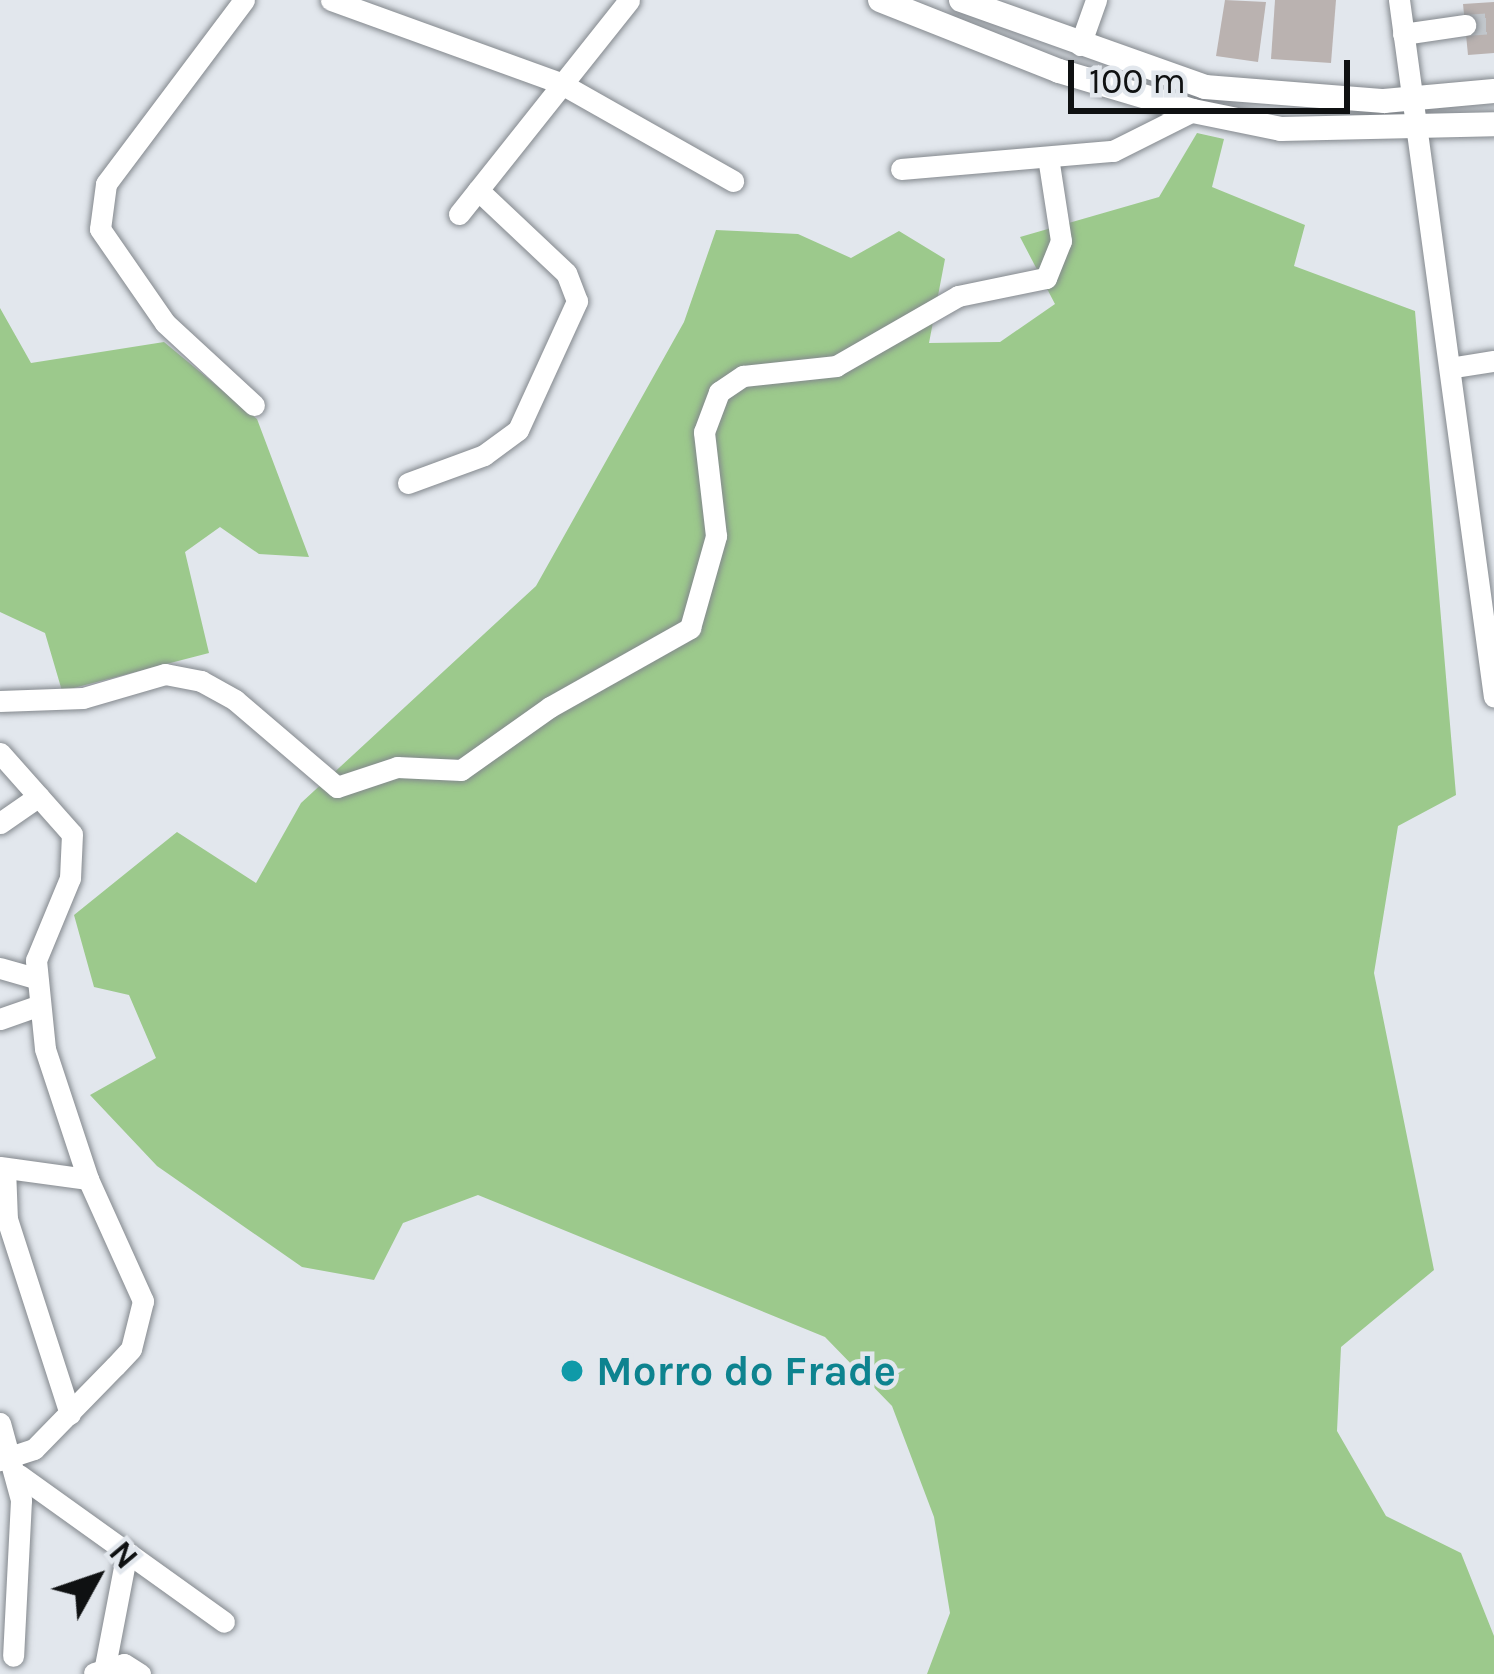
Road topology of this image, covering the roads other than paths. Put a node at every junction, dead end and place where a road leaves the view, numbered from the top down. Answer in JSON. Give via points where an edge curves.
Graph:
{"nodes":[{"id":1,"x":244,"y":0,"type":"edge"},
{"id":2,"x":331,"y":0,"type":"edge"},
{"id":3,"x":629,"y":0,"type":"edge"},
{"id":4,"x":880,"y":0,"type":"edge"},
{"id":5,"x":961,"y":0,"type":"edge"},
{"id":6,"x":1096,"y":0,"type":"edge"},
{"id":7,"x":1399,"y":0,"type":"edge"},
{"id":8,"x":1465,"y":25,"type":"tunnel mouth"},
{"id":9,"x":1403,"y":34,"type":"junction"},
{"id":10,"x":1080,"y":45,"type":"junction"},
{"id":11,"x":560,"y":83,"type":"junction"},
{"id":12,"x":1494,"y":91,"type":"edge"},
{"id":13,"x":1412,"y":98,"type":"junction"},
{"id":14,"x":1193,"y":111,"type":"junction"},
{"id":15,"x":1494,"y":124,"type":"edge"},
{"id":16,"x":1416,"y":129,"type":"junction"},
{"id":17,"x":1048,"y":157,"type":"junction"},
{"id":18,"x":901,"y":169,"type":"dead end"},
{"id":19,"x":734,"y":182,"type":"dead end"},
{"id":20,"x":478,"y":190,"type":"junction"},
{"id":21,"x":459,"y":214,"type":"dead end"},
{"id":22,"x":1494,"y":361,"type":"edge"},
{"id":23,"x":1454,"y":367,"type":"junction"},
{"id":24,"x":254,"y":405,"type":"dead end"},
{"id":25,"x":408,"y":483,"type":"dead end"},
{"id":26,"x":1489,"y":602,"type":"edge"},
{"id":27,"x":1494,"y":697,"type":"edge"},
{"id":28,"x":0,"y":700,"type":"edge"},
{"id":29,"x":0,"y":753,"type":"edge"},
{"id":30,"x":39,"y":796,"type":"junction"},
{"id":31,"x":0,"y":823,"type":"edge"},
{"id":32,"x":0,"y":968,"type":"edge"},
{"id":33,"x":36,"y":978,"type":"junction"},
{"id":34,"x":41,"y":1015,"type":"junction"},
{"id":35,"x":0,"y":1019,"type":"edge"},
{"id":36,"x":3,"y":1168,"type":"edge"},
{"id":37,"x":88,"y":1179,"type":"junction"},
{"id":38,"x":70,"y":1414,"type":"junction"},
{"id":39,"x":0,"y":1423,"type":"edge"},
{"id":40,"x":10,"y":1464,"type":"edge"},
{"id":41,"x":127,"y":1552,"type":"junction"},
{"id":42,"x":224,"y":1622,"type":"dead end"},
{"id":43,"x":13,"y":1656,"type":"dead end"},
{"id":44,"x":99,"y":1670,"type":"edge"},
{"id":45,"x":140,"y":1674,"type":"edge"}],
"edges":[{"from":1,"to":24,"type":"street","via":[[106,184],[100,229],[165,323]]},
{"from":2,"to":11,"type":"street"},
{"from":3,"to":11,"type":"street"},
{"from":4,"to":14,"type":"main road","via":[[1059,71]]},
{"from":5,"to":10,"type":"main road"},
{"from":6,"to":10,"type":"street"},
{"from":7,"to":9,"type":"street"},
{"from":8,"to":9,"type":"street"},
{"from":9,"to":13,"type":"street"},
{"from":10,"to":13,"type":"main road","via":[[1205,86],[1304,98]]},
{"from":11,"to":19,"type":"street"},
{"from":11,"to":20,"type":"street"},
{"from":12,"to":13,"type":"main road"},
{"from":13,"to":16,"type":"street"},
{"from":14,"to":16,"type":"main road","via":[[1281,128]]},
{"from":14,"to":17,"type":"street","via":[[1136,145]]},
{"from":15,"to":16,"type":"main road"},
{"from":16,"to":23,"type":"street"},
{"from":17,"to":18,"type":"street"},
{"from":17,"to":28,"type":"street","via":[[1060,241],[1046,278],[958,296],[836,366],[743,376],[719,392],[704,432],[716,536],[690,628],[550,707],[460,770],[397,767],[337,788],[220,691],[165,674],[83,698]]},
{"from":20,"to":21,"type":"street"},
{"from":20,"to":25,"type":"street","via":[[566,273],[577,301],[518,430],[484,455]]},
{"from":22,"to":23,"type":"street"},
{"from":23,"to":26,"type":"street"},
{"from":26,"to":27,"type":"street"},
{"from":29,"to":30,"type":"street"},
{"from":30,"to":31,"type":"street"},
{"from":30,"to":33,"type":"street","via":[[62,817],[74,854]]},
{"from":32,"to":33,"type":"street"},
{"from":33,"to":34,"type":"street"},
{"from":34,"to":35,"type":"street"},
{"from":34,"to":37,"type":"street"},
{"from":36,"to":37,"type":"street"},
{"from":36,"to":38,"type":"street","via":[[8,1219]]},
{"from":37,"to":38,"type":"street","via":[[143,1300],[130,1349]]},
{"from":38,"to":40,"type":"street"},
{"from":39,"to":40,"type":"street"},
{"from":40,"to":41,"type":"street"},
{"from":40,"to":43,"type":"street"},
{"from":41,"to":42,"type":"street"},
{"from":41,"to":44,"type":"street"},
{"from":44,"to":45,"type":"street"}]}
